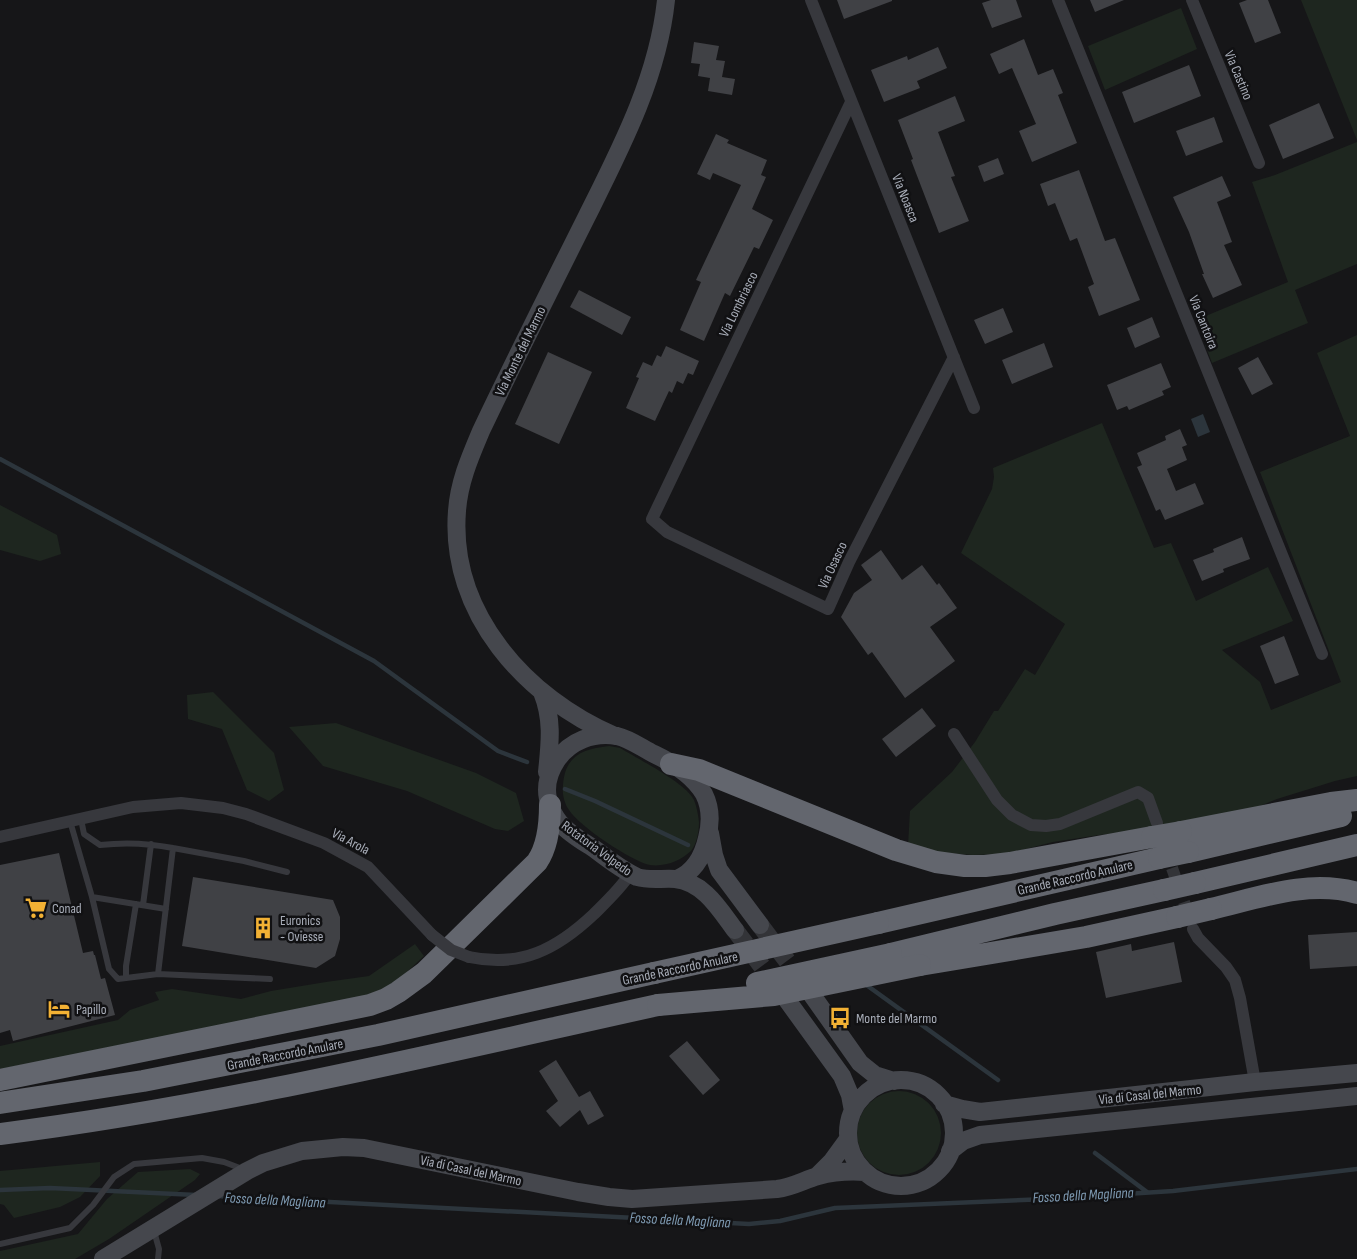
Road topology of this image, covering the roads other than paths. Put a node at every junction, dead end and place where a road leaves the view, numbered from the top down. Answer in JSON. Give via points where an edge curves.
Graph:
{"nodes":[{"id":1,"x":666,"y":0,"type":"edge"},
{"id":2,"x":811,"y":0,"type":"edge"},
{"id":3,"x":1058,"y":0,"type":"edge"},
{"id":4,"x":1192,"y":0,"type":"edge"},
{"id":5,"x":851,"y":102,"type":"junction"},
{"id":6,"x":1259,"y":162,"type":"dead end"},
{"id":7,"x":954,"y":357,"type":"junction"},
{"id":8,"x":974,"y":408,"type":"dead end"},
{"id":9,"x":652,"y":519,"type":"joint"},
{"id":10,"x":1322,"y":654,"type":"dead end"},
{"id":11,"x":542,"y":692,"type":"junction"},
{"id":12,"x":954,"y":734,"type":"dead end"},
{"id":13,"x":615,"y":736,"type":"junction"},
{"id":14,"x":671,"y":764,"type":"junction"},
{"id":15,"x":546,"y":783,"type":"junction"},
{"id":16,"x":1357,"y":800,"type":"edge"},
{"id":17,"x":550,"y":805,"type":"junction"},
{"id":18,"x":1357,"y":813,"type":"edge"},
{"id":19,"x":75,"y":820,"type":"junction"},
{"id":20,"x":709,"y":830,"type":"junction"},
{"id":21,"x":1155,"y":830,"type":"junction"},
{"id":22,"x":0,"y":837,"type":"edge"},
{"id":23,"x":1184,"y":842,"type":"junction"},
{"id":24,"x":151,"y":844,"type":"junction"},
{"id":25,"x":1357,"y":845,"type":"edge"},
{"id":26,"x":173,"y":848,"type":"junction"},
{"id":27,"x":287,"y":872,"type":"dead end"},
{"id":28,"x":630,"y":874,"type":"junction"},
{"id":29,"x":677,"y":879,"type":"junction"},
{"id":30,"x":1357,"y":893,"type":"edge"},
{"id":31,"x":92,"y":897,"type":"junction"},
{"id":32,"x":139,"y":905,"type":"junction"},
{"id":33,"x":166,"y":909,"type":"junction"},
{"id":34,"x":1185,"y":923,"type":"junction"},
{"id":35,"x":760,"y":925,"type":"tunnel mouth"},
{"id":36,"x":735,"y":930,"type":"tunnel mouth"},
{"id":37,"x":158,"y":974,"type":"junction"},
{"id":38,"x":126,"y":978,"type":"junction"},
{"id":39,"x":270,"y":979,"type":"dead end"},
{"id":40,"x":812,"y":995,"type":"tunnel mouth"},
{"id":41,"x":787,"y":1000,"type":"tunnel mouth"},
{"id":42,"x":658,"y":1004,"type":"junction"},
{"id":43,"x":1357,"y":1074,"type":"edge"},
{"id":44,"x":0,"y":1080,"type":"edge"},
{"id":45,"x":894,"y":1081,"type":"junction"},
{"id":46,"x":1255,"y":1082,"type":"junction"},
{"id":47,"x":1357,"y":1096,"type":"edge"},
{"id":48,"x":0,"y":1103,"type":"edge"},
{"id":49,"x":944,"y":1104,"type":"junction"},
{"id":50,"x":853,"y":1110,"type":"junction"},
{"id":51,"x":0,"y":1134,"type":"edge"},
{"id":52,"x":848,"y":1140,"type":"junction"},
{"id":53,"x":950,"y":1151,"type":"junction"},
{"id":54,"x":866,"y":1172,"type":"junction"},
{"id":55,"x":243,"y":1173,"type":"junction"},
{"id":56,"x":817,"y":1176,"type":"junction"},
{"id":57,"x":157,"y":1225,"type":"junction"},
{"id":58,"x":0,"y":1244,"type":"edge"},
{"id":59,"x":102,"y":1259,"type":"edge"},
{"id":60,"x":158,"y":1259,"type":"edge"}],
"edges":[{"from":1,"to":11,"type":"main road","name":"Via Monte del Marmo","via":[[658,51],[645,91],[481,431],[460,488],[458,549],[469,596],[498,646]]},
{"from":2,"to":5,"type":"street","name":"Via Noasca"},
{"from":3,"to":10,"type":"street","name":"Via Cantoira"},
{"from":4,"to":6,"type":"street","name":"Via Castino"},
{"from":5,"to":7,"type":"street","name":"Via Noasca"},
{"from":5,"to":9,"type":"street","name":"Via Lombriasco"},
{"from":7,"to":8,"type":"street","name":"Via Noasca"},
{"from":7,"to":9,"type":"street","name":"Via Osasco","via":[[828,609],[667,532]]},
{"from":11,"to":13,"type":"main road","name":"Via Monte del Marmo","via":[[577,718]]},
{"from":11,"to":15,"type":"main road","name":"Via Monte del Marmo","via":[[550,714]]},
{"from":12,"to":21,"type":"street","via":[[997,800],[1024,822],[1046,826],[1060,824],[1138,792],[1148,798]]},
{"from":13,"to":14,"type":"main road"},
{"from":13,"to":15,"type":"main road","via":[[590,737],[571,745],[555,762]]},
{"from":14,"to":20,"type":"main road","via":[[689,776],[703,793],[709,811]]},
{"from":14,"to":21,"type":"highway","via":[[699,770],[896,850],[946,864],[1010,863]]},
{"from":15,"to":17,"type":"main road","name":"Rotatoria Volpedo"},
{"from":16,"to":23,"type":"highway","via":[[1331,803]]},
{"from":17,"to":28,"type":"main road","name":"Rotatoria Volpedo","via":[[565,828]]},
{"from":17,"to":44,"type":"highway","via":[[548,831],[537,862],[424,973],[386,999]]},
{"from":18,"to":23,"type":"highway","name":"Grande Raccordo Anulare"},
{"from":19,"to":22,"type":"street","name":"Via Arola"},
{"from":19,"to":24,"type":"lane","via":[[84,834],[100,845],[124,842]]},
{"from":19,"to":28,"type":"street","name":"Via Arola","bridge":true,"via":[[133,807],[181,803],[246,814],[324,843],[368,867],[432,936],[451,950],[490,960],[509,961],[542,951],[571,934]]},
{"from":19,"to":31,"type":"lane"},
{"from":20,"to":29,"type":"main road","via":[[699,860]]},
{"from":20,"to":35,"type":"main road","via":[[720,870]]},
{"from":21,"to":23,"type":"highway","bridge":true},
{"from":23,"to":48,"type":"highway","name":"Grande Raccordo Anulare","bridge":true,"via":[[1159,858],[368,1037],[143,1082]]},
{"from":24,"to":26,"type":"lane"},
{"from":24,"to":32,"type":"lane"},
{"from":25,"to":42,"type":"highway","bridge":true,"via":[[890,954]]},
{"from":26,"to":27,"type":"lane"},
{"from":26,"to":33,"type":"lane"},
{"from":28,"to":29,"type":"main road","name":"Rotatoria Volpedo","via":[[642,879]]},
{"from":29,"to":36,"type":"main road","via":[[705,893]]},
{"from":30,"to":34,"type":"highway","bridge":true,"via":[[1333,888],[1305,888],[1211,909]]},
{"from":31,"to":32,"type":"lane"},
{"from":31,"to":38,"type":"lane","via":[[109,969],[118,979]]},
{"from":32,"to":33,"type":"lane"},
{"from":32,"to":38,"type":"lane"},
{"from":33,"to":37,"type":"lane"},
{"from":34,"to":42,"type":"highway","bridge":true,"via":[[920,965],[774,995]]},
{"from":34,"to":46,"type":"street","via":[[1235,980]]},
{"from":37,"to":38,"type":"lane"},
{"from":37,"to":39,"type":"lane"},
{"from":40,"to":45,"type":"main road","via":[[860,1063],[875,1075]]},
{"from":41,"to":50,"type":"main road","via":[[842,1076]]},
{"from":42,"to":51,"type":"highway","via":[[165,1110]]},
{"from":43,"to":46,"type":"main road","name":"Via di Casal del Marmo"},
{"from":45,"to":49,"type":"main road","via":[[923,1085]]},
{"from":45,"to":50,"type":"main road","via":[[870,1091]]},
{"from":46,"to":49,"type":"main road","name":"Via di Casal del Marmo","via":[[980,1112]]},
{"from":47,"to":53,"type":"main road","name":"Via di Casal del Marmo","via":[[980,1135]]},
{"from":49,"to":53,"type":"main road","via":[[952,1128]]},
{"from":50,"to":52,"type":"main road"},
{"from":52,"to":54,"type":"main road","via":[[858,1163]]},
{"from":52,"to":56,"type":"main road"},
{"from":53,"to":54,"type":"main road","via":[[941,1169],[917,1184],[890,1185]]},
{"from":54,"to":56,"type":"main road","name":"Via di Casal del Marmo"},
{"from":55,"to":56,"type":"main road","name":"Via di Casal del Marmo","via":[[294,1152],[343,1147],[378,1150],[565,1190],[619,1198],[777,1190]]},
{"from":55,"to":57,"type":"main road","name":"Via di Casal del Marmo"},
{"from":55,"to":58,"type":"lane","via":[[224,1162],[202,1158],[134,1164],[114,1177],[70,1228]]},
{"from":57,"to":59,"type":"main road","name":"Via di Casal del Marmo"},
{"from":57,"to":60,"type":"lane"}]}
